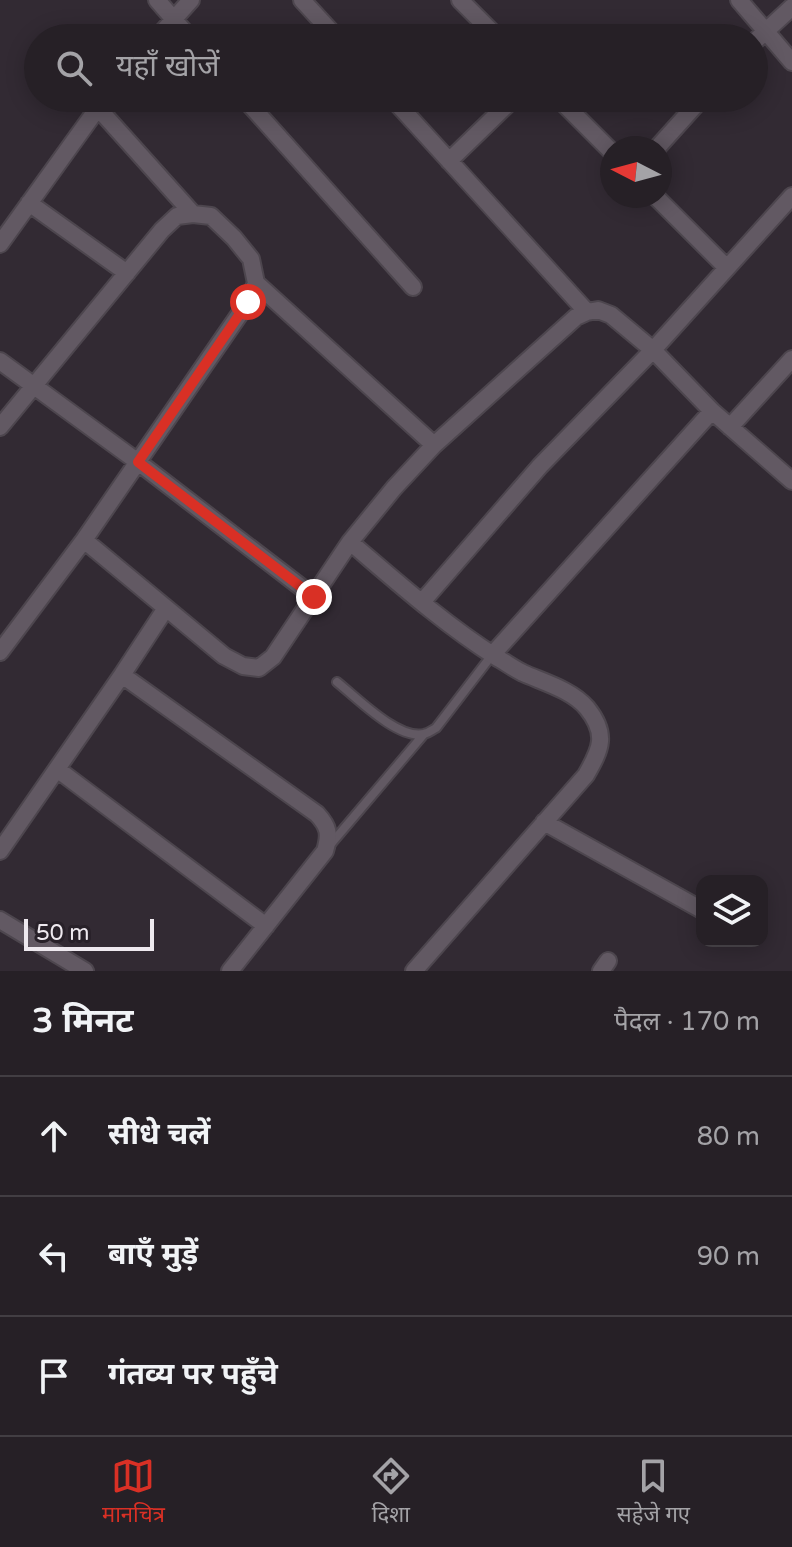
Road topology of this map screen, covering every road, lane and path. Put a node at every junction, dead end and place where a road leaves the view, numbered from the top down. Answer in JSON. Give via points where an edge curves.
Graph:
{"nodes":[{"id":1,"x":157,"y":0,"type":"edge"},
{"id":2,"x":191,"y":0,"type":"edge"},
{"id":3,"x":302,"y":0,"type":"edge"},
{"id":4,"x":460,"y":0,"type":"edge"},
{"id":5,"x":739,"y":0,"type":"edge"},
{"id":6,"x":792,"y":7,"type":"edge"},
{"id":7,"x":174,"y":19,"type":"junction"},
{"id":8,"x":170,"y":24,"type":"edge"},
{"id":9,"x":178,"y":24,"type":"edge"},
{"id":10,"x":324,"y":24,"type":"edge"},
{"id":11,"x":484,"y":24,"type":"edge"},
{"id":12,"x":752,"y":24,"type":"edge"},
{"id":13,"x":768,"y":28,"type":"edge"},
{"id":14,"x":768,"y":43,"type":"edge"},
{"id":15,"x":792,"y":62,"type":"edge"},
{"id":16,"x":90,"y":112,"type":"edge"},
{"id":17,"x":106,"y":112,"type":"edge"},
{"id":18,"x":257,"y":112,"type":"edge"},
{"id":19,"x":405,"y":112,"type":"edge"},
{"id":20,"x":500,"y":112,"type":"edge"},
{"id":21,"x":572,"y":112,"type":"edge"},
{"id":22,"x":689,"y":112,"type":"edge"},
{"id":23,"x":668,"y":136,"type":"edge"},
{"id":24,"x":600,"y":140,"type":"edge"},
{"id":25,"x":449,"y":161,"type":"junction"},
{"id":26,"x":792,"y":196,"type":"edge"},
{"id":27,"x":29,"y":203,"type":"junction"},
{"id":28,"x":667,"y":208,"type":"edge"},
{"id":29,"x":193,"y":214,"type":"junction"},
{"id":30,"x":0,"y":244,"type":"edge"},
{"id":31,"x":727,"y":268,"type":"junction"},
{"id":32,"x":127,"y":273,"type":"junction"},
{"id":33,"x":256,"y":283,"type":"junction"},
{"id":34,"x":413,"y":287,"type":"dead end"},
{"id":35,"x":587,"y":312,"type":"junction"},
{"id":36,"x":653,"y":350,"type":"junction"},
{"id":37,"x":792,"y":359,"type":"edge"},
{"id":38,"x":0,"y":361,"type":"edge"},
{"id":39,"x":35,"y":385,"type":"junction"},
{"id":40,"x":712,"y":411,"type":"junction"},
{"id":41,"x":0,"y":427,"type":"edge"},
{"id":42,"x":730,"y":427,"type":"junction"},
{"id":43,"x":434,"y":445,"type":"junction"},
{"id":44,"x":138,"y":462,"type":"junction"},
{"id":45,"x":792,"y":481,"type":"edge"},
{"id":46,"x":84,"y":540,"type":"junction"},
{"id":47,"x":350,"y":542,"type":"junction"},
{"id":48,"x":314,"y":597,"type":"junction"},
{"id":49,"x":422,"y":602,"type":"junction"},
{"id":50,"x":166,"y":608,"type":"junction"},
{"id":51,"x":0,"y":652,"type":"edge"},
{"id":52,"x":492,"y":655,"type":"junction"},
{"id":53,"x":122,"y":675,"type":"junction"},
{"id":54,"x":337,"y":682,"type":"dead end"},
{"id":55,"x":424,"y":734,"type":"junction"},
{"id":56,"x":57,"y":769,"type":"junction"},
{"id":57,"x":544,"y":822,"type":"junction"},
{"id":58,"x":0,"y":851,"type":"edge"},
{"id":59,"x":325,"y":851,"type":"junction"},
{"id":60,"x":696,"y":907,"type":"edge"},
{"id":61,"x":0,"y":920,"type":"edge"},
{"id":62,"x":266,"y":926,"type":"junction"},
{"id":63,"x":85,"y":971,"type":"edge"},
{"id":64,"x":230,"y":971,"type":"edge"},
{"id":65,"x":414,"y":971,"type":"edge"}],
"edges":[{"from":1,"to":7,"type":"street"},
{"from":2,"to":7,"type":"street"},
{"from":3,"to":10,"type":"street"},
{"from":4,"to":11,"type":"street"},
{"from":5,"to":12,"type":"street"},
{"from":6,"to":13,"type":"street"},
{"from":7,"to":8,"type":"street"},
{"from":7,"to":9,"type":"street"},
{"from":14,"to":15,"type":"street"},
{"from":16,"to":27,"type":"street"},
{"from":17,"to":29,"type":"street"},
{"from":18,"to":34,"type":"street"},
{"from":19,"to":25,"type":"street"},
{"from":20,"to":25,"type":"street"},
{"from":21,"to":24,"type":"street"},
{"from":22,"to":23,"type":"street"},
{"from":25,"to":35,"type":"street"},
{"from":26,"to":31,"type":"street"},
{"from":27,"to":30,"type":"street"},
{"from":27,"to":32,"type":"street"},
{"from":28,"to":31,"type":"street"},
{"from":29,"to":32,"type":"street","via":[[177,216]]},
{"from":29,"to":33,"type":"street","via":[[211,216],[234,238],[251,259]]},
{"from":31,"to":36,"type":"street"},
{"from":32,"to":39,"type":"street"},
{"from":33,"to":43,"type":"street"},
{"from":33,"to":44,"type":"street"},
{"from":35,"to":36,"type":"street","via":[[611,315]]},
{"from":35,"to":43,"type":"street"},
{"from":36,"to":40,"type":"street"},
{"from":36,"to":49,"type":"street","via":[[540,466]]},
{"from":37,"to":42,"type":"street"},
{"from":38,"to":39,"type":"street"},
{"from":39,"to":41,"type":"street"},
{"from":39,"to":44,"type":"street"},
{"from":40,"to":42,"type":"street"},
{"from":40,"to":52,"type":"street"},
{"from":42,"to":45,"type":"street"},
{"from":43,"to":47,"type":"street"},
{"from":44,"to":46,"type":"street"},
{"from":44,"to":48,"type":"street"},
{"from":46,"to":50,"type":"street"},
{"from":46,"to":51,"type":"street"},
{"from":47,"to":48,"type":"street"},
{"from":47,"to":49,"type":"street"},
{"from":48,"to":50,"type":"street","via":[[273,657],[259,668],[224,656]]},
{"from":49,"to":52,"type":"street"},
{"from":50,"to":53,"type":"street"},
{"from":52,"to":55,"type":"lane","via":[[436,728]]},
{"from":52,"to":57,"type":"street","via":[[568,693],[586,706],[599,727],[600,750],[586,775]]},
{"from":53,"to":56,"type":"street"},
{"from":53,"to":59,"type":"street","via":[[317,814],[328,825]]},
{"from":54,"to":55,"type":"lane","via":[[394,727]]},
{"from":55,"to":59,"type":"lane"},
{"from":56,"to":58,"type":"street"},
{"from":56,"to":62,"type":"street"},
{"from":57,"to":60,"type":"street"},
{"from":57,"to":65,"type":"street"},
{"from":59,"to":62,"type":"street"},
{"from":61,"to":63,"type":"street"},
{"from":62,"to":64,"type":"street"}]}
